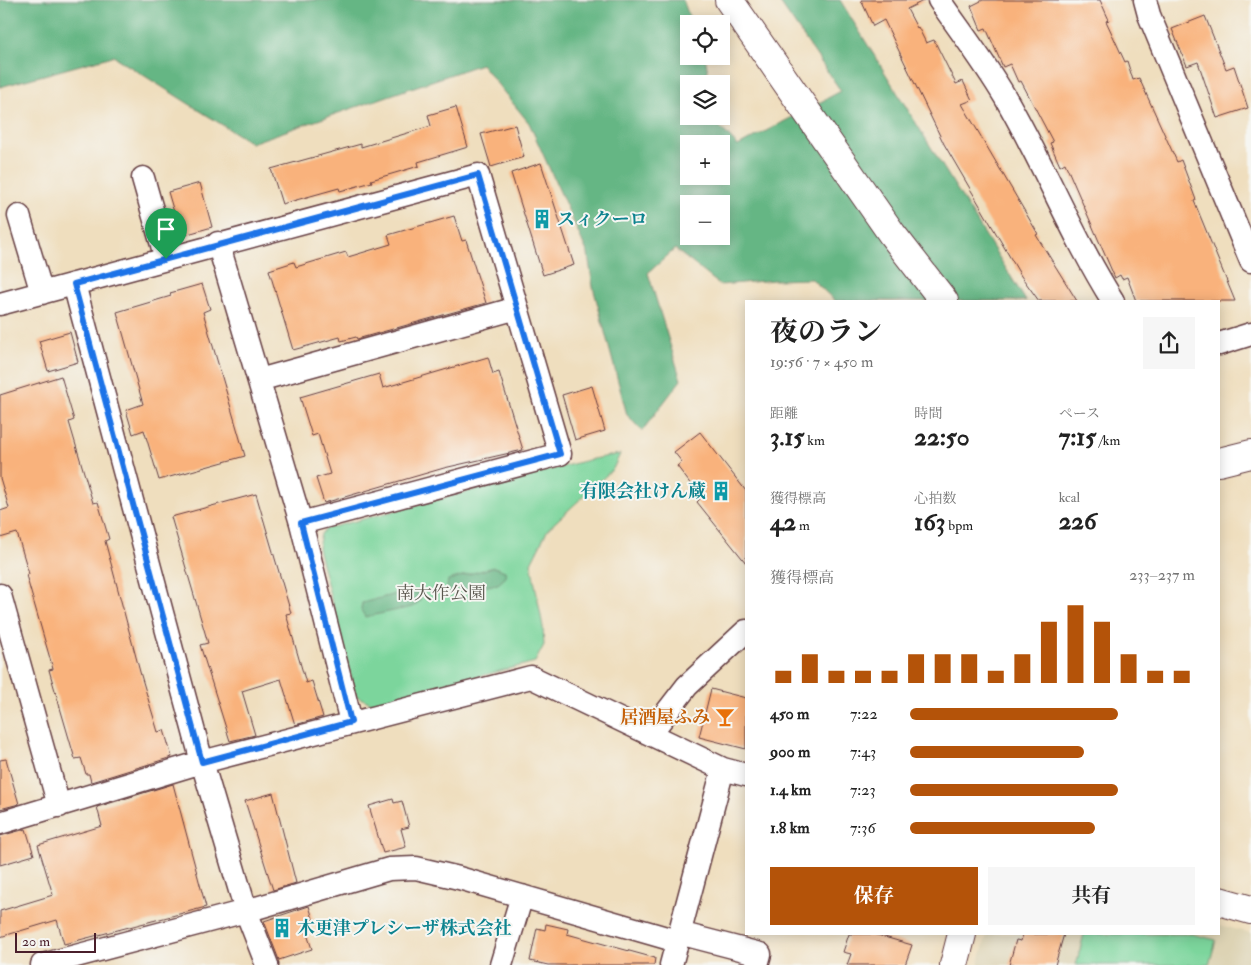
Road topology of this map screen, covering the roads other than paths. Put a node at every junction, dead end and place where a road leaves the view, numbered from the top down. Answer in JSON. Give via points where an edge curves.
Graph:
{"nodes":[{"id":1,"x":729,"y":0,"type":"edge"},
{"id":2,"x":939,"y":0,"type":"edge"},
{"id":3,"x":1145,"y":0,"type":"edge"},
{"id":4,"x":143,"y":178,"type":"dead end"},
{"id":5,"x":19,"y":216,"type":"dead end"},
{"id":6,"x":218,"y":244,"type":"junction"},
{"id":7,"x":166,"y":259,"type":"junction"},
{"id":8,"x":1251,"y":261,"type":"edge"},
{"id":9,"x":74,"y":284,"type":"junction"},
{"id":10,"x":42,"y":293,"type":"junction"},
{"id":11,"x":943,"y":300,"type":"edge"},
{"id":12,"x":1112,"y":300,"type":"edge"},
{"id":13,"x":0,"y":304,"type":"edge"},
{"id":14,"x":516,"y":308,"type":"junction"},
{"id":15,"x":1251,"y":334,"type":"edge"},
{"id":16,"x":1220,"y":344,"type":"edge"},
{"id":17,"x":259,"y":380,"type":"junction"},
{"id":18,"x":1251,"y":454,"type":"edge"},
{"id":19,"x":1220,"y":462,"type":"edge"},
{"id":20,"x":301,"y":523,"type":"junction"},
{"id":21,"x":0,"y":595,"type":"edge"},
{"id":22,"x":745,"y":632,"type":"edge"},
{"id":23,"x":351,"y":722,"type":"junction"},
{"id":24,"x":650,"y":734,"type":"junction"},
{"id":25,"x":202,"y":762,"type":"junction"},
{"id":26,"x":723,"y":769,"type":"junction"},
{"id":27,"x":745,"y":775,"type":"edge"},
{"id":28,"x":59,"y":806,"type":"junction"},
{"id":29,"x":0,"y":822,"type":"edge"},
{"id":30,"x":522,"y":896,"type":"junction"},
{"id":31,"x":1220,"y":901,"type":"edge"},
{"id":32,"x":1251,"y":910,"type":"edge"},
{"id":33,"x":246,"y":911,"type":"junction"},
{"id":34,"x":962,"y":935,"type":"edge"},
{"id":35,"x":678,"y":937,"type":"junction"},
{"id":36,"x":92,"y":960,"type":"edge"},
{"id":37,"x":42,"y":965,"type":"edge"},
{"id":38,"x":267,"y":965,"type":"edge"},
{"id":39,"x":501,"y":965,"type":"edge"},
{"id":40,"x":671,"y":965,"type":"edge"},
{"id":41,"x":757,"y":965,"type":"edge"},
{"id":42,"x":954,"y":965,"type":"edge"}],
"edges":[{"from":1,"to":11,"type":"street","via":[[892,234]]},
{"from":2,"to":12,"type":"street","via":[[1004,96],[1090,264]]},
{"from":3,"to":8,"type":"street"},
{"from":4,"to":7,"type":"street"},
{"from":5,"to":10,"type":"street"},
{"from":6,"to":7,"type":"street"},
{"from":6,"to":14,"type":"street","via":[[478,175]]},
{"from":6,"to":17,"type":"street"},
{"from":7,"to":9,"type":"street"},
{"from":9,"to":10,"type":"street"},
{"from":9,"to":25,"type":"street"},
{"from":10,"to":13,"type":"street"},
{"from":14,"to":17,"type":"street"},
{"from":14,"to":20,"type":"street","via":[[560,454]]},
{"from":15,"to":16,"type":"street"},
{"from":17,"to":20,"type":"street"},
{"from":18,"to":19,"type":"street"},
{"from":20,"to":23,"type":"street"},
{"from":21,"to":28,"type":"street"},
{"from":22,"to":24,"type":"street","via":[[687,686]]},
{"from":23,"to":24,"type":"street","via":[[530,677]]},
{"from":23,"to":25,"type":"street"},
{"from":24,"to":26,"type":"street"},
{"from":25,"to":28,"type":"street"},
{"from":25,"to":33,"type":"street"},
{"from":26,"to":27,"type":"street"},
{"from":26,"to":35,"type":"street"},
{"from":28,"to":29,"type":"street"},
{"from":30,"to":33,"type":"street","via":[[417,866],[390,869]]},
{"from":30,"to":35,"type":"street"},
{"from":30,"to":39,"type":"street"},
{"from":31,"to":32,"type":"street"},
{"from":33,"to":36,"type":"street"},
{"from":33,"to":38,"type":"street"},
{"from":34,"to":42,"type":"street"},
{"from":35,"to":40,"type":"street"},
{"from":35,"to":41,"type":"street","via":[[760,954]]},
{"from":36,"to":37,"type":"street"}]}
